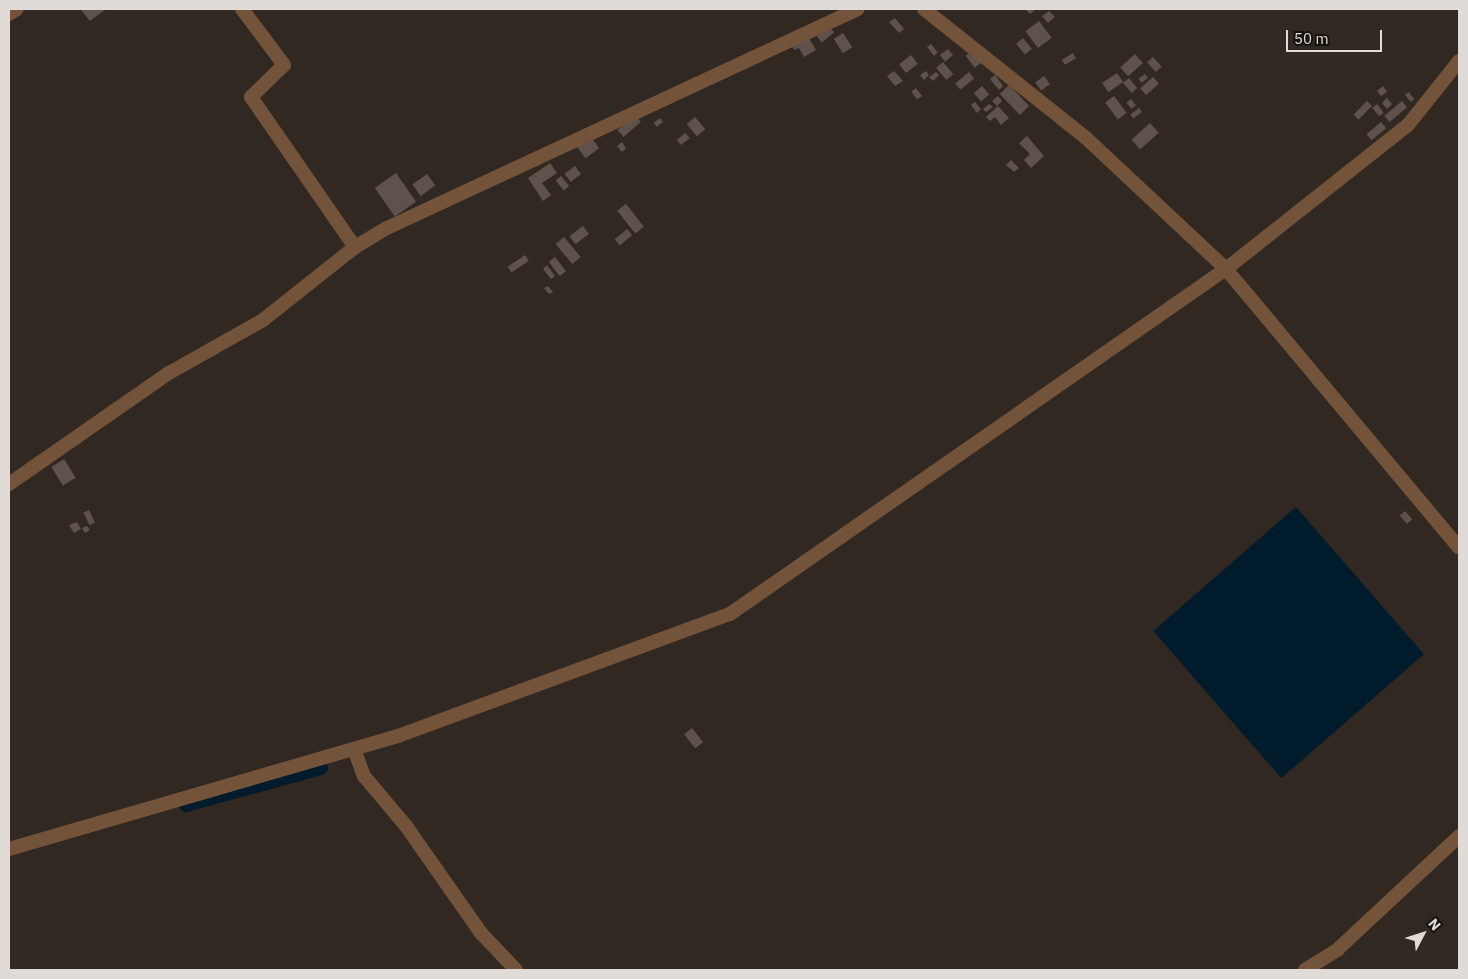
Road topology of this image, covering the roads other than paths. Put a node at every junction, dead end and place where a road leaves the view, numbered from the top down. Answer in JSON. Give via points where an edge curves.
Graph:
{"nodes":[{"id":1,"x":18,"y":9,"type":"edge"},
{"id":2,"x":242,"y":9,"type":"edge"},
{"id":3,"x":858,"y":9,"type":"edge"},
{"id":4,"x":924,"y":9,"type":"edge"},
{"id":5,"x":9,"y":14,"type":"edge"},
{"id":6,"x":1459,"y":61,"type":"edge"},
{"id":7,"x":355,"y":247,"type":"junction"},
{"id":8,"x":1226,"y":269,"type":"junction"},
{"id":9,"x":9,"y":484,"type":"edge"},
{"id":10,"x":1459,"y":548,"type":"edge"},
{"id":11,"x":354,"y":749,"type":"junction"},
{"id":12,"x":1459,"y":836,"type":"edge"},
{"id":13,"x":9,"y":849,"type":"edge"},
{"id":14,"x":516,"y":970,"type":"edge"},
{"id":15,"x":1305,"y":970,"type":"edge"}],
"edges":[{"from":1,"to":5,"type":"street"},
{"from":2,"to":7,"type":"street","via":[[284,65],[251,97]]},
{"from":3,"to":7,"type":"street","via":[[387,228]]},
{"from":4,"to":8,"type":"street","via":[[1085,137]]},
{"from":6,"to":8,"type":"street","via":[[1408,125]]},
{"from":7,"to":9,"type":"street","via":[[262,320],[169,373]]},
{"from":8,"to":10,"type":"street"},
{"from":8,"to":11,"type":"street","via":[[730,614],[398,736]]},
{"from":11,"to":13,"type":"street"},
{"from":11,"to":14,"type":"street","via":[[364,776],[406,826],[481,933]]},
{"from":12,"to":15,"type":"street","via":[[1338,949]]}]}
